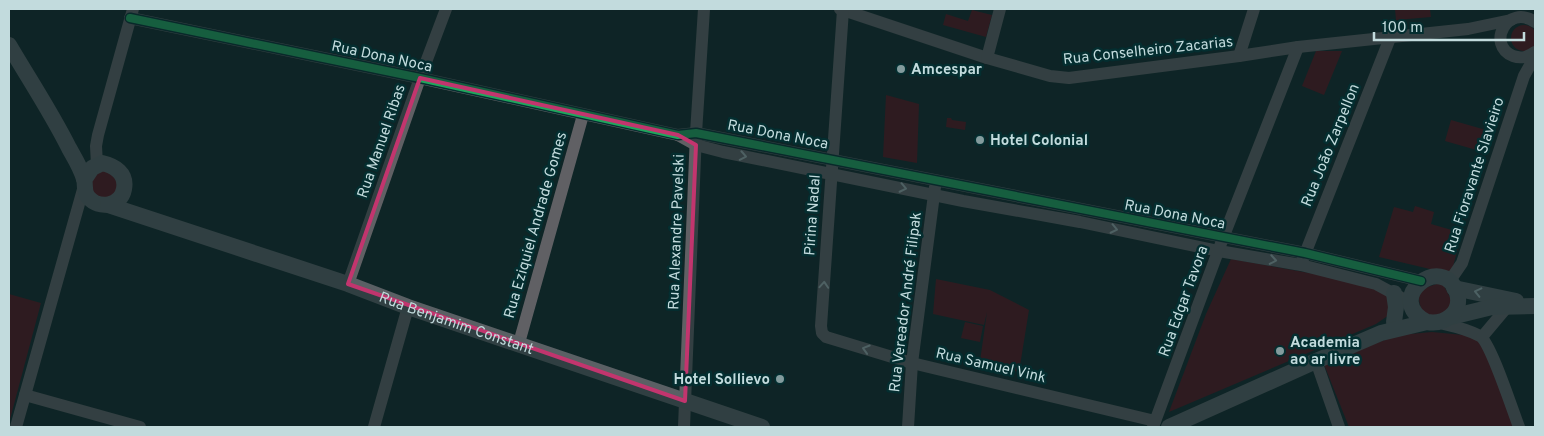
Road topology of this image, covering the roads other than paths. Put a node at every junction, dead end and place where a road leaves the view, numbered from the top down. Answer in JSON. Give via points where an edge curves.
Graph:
{"nodes":[{"id":1,"x":446,"y":9,"type":"edge"},
{"id":2,"x":704,"y":9,"type":"edge"},
{"id":3,"x":842,"y":9,"type":"edge"},
{"id":4,"x":1000,"y":9,"type":"edge"},
{"id":5,"x":1254,"y":9,"type":"edge"},
{"id":6,"x":131,"y":13,"type":"edge"},
{"id":7,"x":1515,"y":15,"type":"edge"},
{"id":8,"x":1534,"y":20,"type":"edge"},
{"id":9,"x":1468,"y":29,"type":"junction"},
{"id":10,"x":1390,"y":38,"type":"junction"},
{"id":11,"x":1502,"y":43,"type":"junction"},
{"id":12,"x":9,"y":45,"type":"edge"},
{"id":13,"x":1298,"y":47,"type":"junction"},
{"id":14,"x":1535,"y":54,"type":"edge"},
{"id":15,"x":1240,"y":56,"type":"junction"},
{"id":16,"x":1512,"y":56,"type":"junction"},
{"id":17,"x":988,"y":58,"type":"junction"},
{"id":18,"x":1524,"y":76,"type":"junction"},
{"id":19,"x":420,"y":78,"type":"junction"},
{"id":20,"x":583,"y":115,"type":"junction"},
{"id":21,"x":696,"y":139,"type":"junction"},
{"id":22,"x":832,"y":159,"type":"junction"},
{"id":23,"x":831,"y":173,"type":"junction"},
{"id":24,"x":89,"y":175,"type":"junction"},
{"id":25,"x":936,"y":180,"type":"junction"},
{"id":26,"x":123,"y":193,"type":"junction"},
{"id":27,"x":934,"y":194,"type":"junction"},
{"id":28,"x":101,"y":203,"type":"junction"},
{"id":29,"x":77,"y":213,"type":"junction"},
{"id":30,"x":1081,"y":216,"type":"junction"},
{"id":31,"x":150,"y":218,"type":"junction"},
{"id":32,"x":1224,"y":238,"type":"junction"},
{"id":33,"x":1219,"y":251,"type":"junction"},
{"id":34,"x":1305,"y":253,"type":"junction"},
{"id":35,"x":1301,"y":265,"type":"junction"},
{"id":36,"x":1421,"y":281,"type":"junction"},
{"id":37,"x":348,"y":284,"type":"junction"},
{"id":38,"x":1452,"y":285,"type":"junction"},
{"id":39,"x":1394,"y":293,"type":"junction"},
{"id":40,"x":1412,"y":305,"type":"junction"},
{"id":41,"x":408,"y":306,"type":"junction"},
{"id":42,"x":1508,"y":306,"type":"junction"},
{"id":43,"x":1535,"y":306,"type":"edge"},
{"id":44,"x":1439,"y":320,"type":"junction"},
{"id":45,"x":1394,"y":322,"type":"junction"},
{"id":46,"x":822,"y":333,"type":"joint"},
{"id":47,"x":1381,"y":334,"type":"junction"},
{"id":48,"x":1482,"y":337,"type":"junction"},
{"id":49,"x":519,"y":343,"type":"junction"},
{"id":50,"x":1316,"y":361,"type":"junction"},
{"id":51,"x":912,"y":363,"type":"junction"},
{"id":52,"x":25,"y":394,"type":"junction"},
{"id":53,"x":685,"y":401,"type":"junction"},
{"id":54,"x":1159,"y":425,"type":"edge"},
{"id":55,"x":16,"y":427,"type":"edge"},
{"id":56,"x":140,"y":427,"type":"edge"},
{"id":57,"x":374,"y":427,"type":"edge"},
{"id":58,"x":684,"y":427,"type":"edge"},
{"id":59,"x":762,"y":427,"type":"edge"},
{"id":60,"x":908,"y":427,"type":"edge"},
{"id":61,"x":1339,"y":427,"type":"edge"},
{"id":62,"x":1519,"y":427,"type":"edge"}],
"edges":[{"from":1,"to":19,"type":"street","name":"Rua Manuel Ribas"},
{"from":2,"to":21,"type":"street","name":"Rua Alexandre Pavelski"},
{"from":3,"to":17,"type":"street","name":"Rua Conselheiro Zacarias"},
{"from":3,"to":22,"type":"street","name":"Pirina Nadal"},
{"from":4,"to":17,"type":"street"},
{"from":5,"to":15,"type":"street"},
{"from":6,"to":19,"type":"street","name":"Rua Dona Noca"},
{"from":6,"to":24,"type":"street"},
{"from":7,"to":8,"type":"street"},
{"from":7,"to":9,"type":"street","name":"Rua Conselheiro Zacarias"},
{"from":7,"to":11,"type":"street","via":[[1502,30]]},
{"from":9,"to":10,"type":"street","name":"Rua Conselheiro Zacarias"},
{"from":9,"to":11,"type":"street","name":"Rua Conselheiro Zacarias","via":[[1493,36]]},
{"from":10,"to":13,"type":"street","name":"Rua Conselheiro Zacarias"},
{"from":10,"to":34,"type":"street","name":"Rua João Zarpellon"},
{"from":11,"to":16,"type":"street"},
{"from":12,"to":24,"type":"main road"},
{"from":13,"to":15,"type":"street","name":"Rua Conselheiro Zacarias"},
{"from":13,"to":32,"type":"street","name":"Rua Edgar Tavora"},
{"from":14,"to":16,"type":"street","via":[[1522,58]]},
{"from":14,"to":18,"type":"street","name":"Rua Fioravante Slavieiro"},
{"from":15,"to":17,"type":"street","name":"Rua Conselheiro Zacarias","via":[[1069,78],[1050,76]]},
{"from":16,"to":18,"type":"street"},
{"from":18,"to":38,"type":"street","name":"Rua Fioravante Slavieiro"},
{"from":19,"to":20,"type":"street","name":"Rua Dona Noca"},
{"from":19,"to":37,"type":"street","name":"Rua Manuel Ribas"},
{"from":20,"to":21,"type":"street","name":"Rua Dona Noca"},
{"from":20,"to":49,"type":"street","name":"Rua Eziquiel Andrade Gomes"},
{"from":21,"to":22,"type":"street","name":"Rua Dona Noca"},
{"from":21,"to":23,"type":"street","name":"Rua Dona Noca","one_way":true},
{"from":21,"to":53,"type":"street","name":"Rua Alexandre Pavelski"},
{"from":22,"to":23,"type":"street","name":"Pirina Nadal"},
{"from":22,"to":25,"type":"street","name":"Rua Dona Noca"},
{"from":23,"to":27,"type":"street","name":"Rua Dona Noca","one_way":true},
{"from":46,"to":23,"type":"street","name":"Pirina Nadal","one_way":true},
{"from":24,"to":26,"type":"main road","via":[[102,164],[117,168],[124,180]]},
{"from":24,"to":28,"type":"main road","via":[[89,198]]},
{"from":24,"to":29,"type":"street"},
{"from":25,"to":27,"type":"street","name":"Rua Vereador André Filipak"},
{"from":25,"to":30,"type":"street","name":"Rua Dona Noca"},
{"from":26,"to":28,"type":"main road","via":[[119,198]]},
{"from":26,"to":31,"type":"main road","name":"Rua Benjamim Constant"},
{"from":27,"to":30,"type":"street","name":"Rua Dona Noca","via":[[963,201]]},
{"from":27,"to":51,"type":"street","name":"Rua Vereador André Filipak"},
{"from":28,"to":29,"type":"street"},
{"from":28,"to":31,"type":"main road","name":"Rua Benjamim Constant"},
{"from":29,"to":52,"type":"street"},
{"from":30,"to":32,"type":"street","name":"Rua Dona Noca"},
{"from":30,"to":33,"type":"street","name":"Rua Dona Noca","one_way":true},
{"from":31,"to":37,"type":"main road","name":"Rua Benjamim Constant"},
{"from":32,"to":33,"type":"street","name":"Rua Edgar Tavora"},
{"from":32,"to":34,"type":"street","name":"Rua Dona Noca"},
{"from":33,"to":35,"type":"street","name":"Rua Dona Noca","one_way":true},
{"from":33,"to":54,"type":"street","name":"Rua Edgar Tavora"},
{"from":34,"to":35,"type":"street","name":"Rua João Zarpellon"},
{"from":34,"to":36,"type":"street","name":"Rua Dona Noca"},
{"from":35,"to":39,"type":"street","name":"Rua Dona Noca","via":[[1376,284]]},
{"from":36,"to":38,"type":"main road","via":[[1435,277]]},
{"from":36,"to":40,"type":"main road","via":[[1415,286]]},
{"from":37,"to":41,"type":"main road","name":"Rua Benjamim Constant"},
{"from":43,"to":38,"type":"main road","one_way":true},
{"from":38,"to":44,"type":"main road","via":[[1458,303],[1455,310]]},
{"from":39,"to":40,"type":"street","name":"Rua Dona Noca"},
{"from":39,"to":45,"type":"main road"},
{"from":40,"to":44,"type":"main road","via":[[1421,319]]},
{"from":40,"to":45,"type":"main road"},
{"from":41,"to":49,"type":"main road","name":"Rua Benjamim Constant"},
{"from":41,"to":57,"type":"street"},
{"from":42,"to":43,"type":"main road"},
{"from":42,"to":44,"type":"main road"},
{"from":42,"to":48,"type":"street"},
{"from":44,"to":47,"type":"main road"},
{"from":44,"to":48,"type":"street"},
{"from":45,"to":47,"type":"main road"},
{"from":51,"to":46,"type":"street","name":"Rua Samuel Vink","one_way":true,"via":[[826,337]]},
{"from":47,"to":50,"type":"main road"},
{"from":48,"to":62,"type":"street"},
{"from":49,"to":53,"type":"main road","name":"Rua Benjamim Constant"},
{"from":50,"to":54,"type":"main road"},
{"from":50,"to":61,"type":"street"},
{"from":51,"to":54,"type":"street","name":"Rua Samuel Vink"},
{"from":51,"to":60,"type":"street","name":"Rua Vereador André Filipak"},
{"from":52,"to":55,"type":"street"},
{"from":52,"to":56,"type":"street"},
{"from":53,"to":58,"type":"street","name":"Rua Alexandre Pavelski"},
{"from":53,"to":59,"type":"main road","name":"Rua Benjamim Constant"}]}
